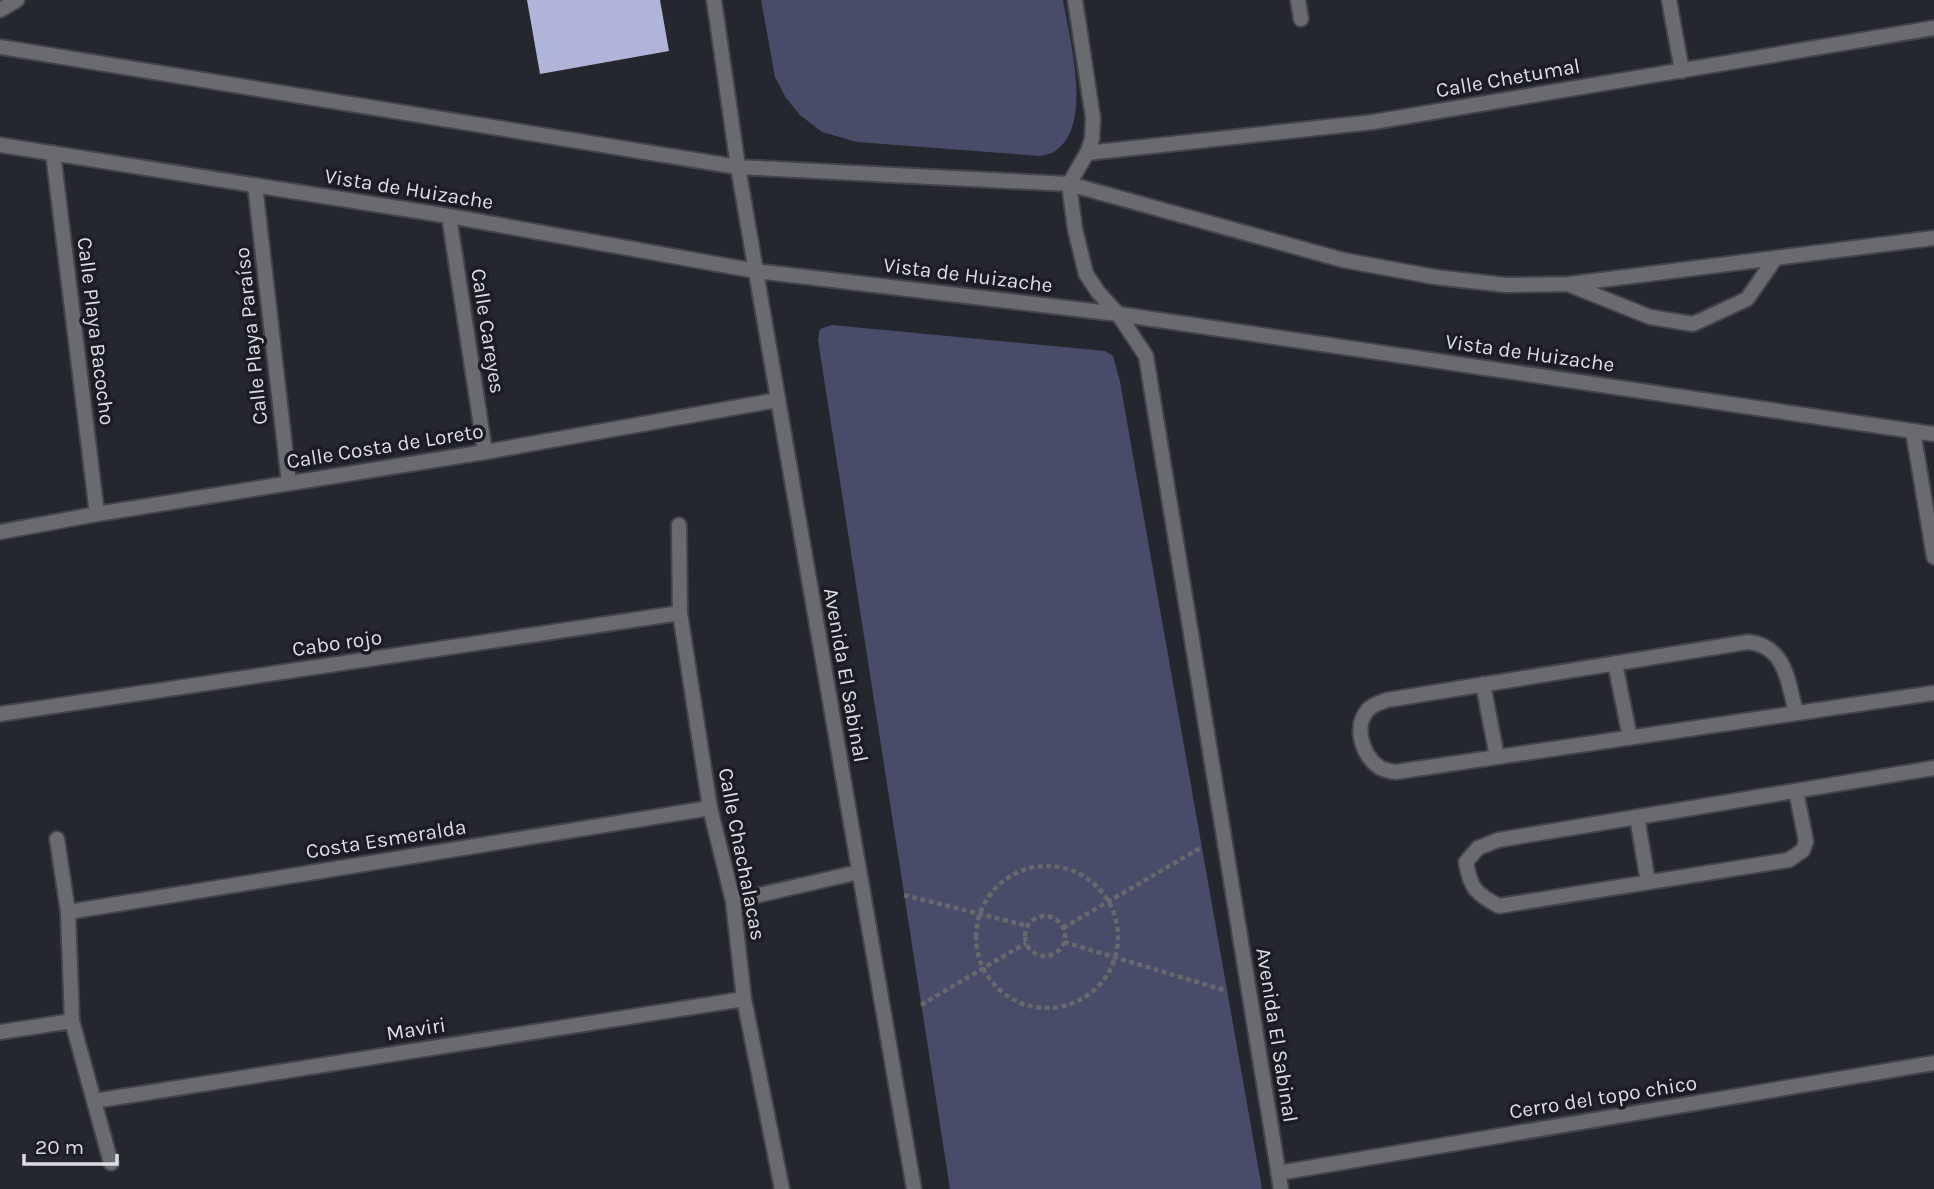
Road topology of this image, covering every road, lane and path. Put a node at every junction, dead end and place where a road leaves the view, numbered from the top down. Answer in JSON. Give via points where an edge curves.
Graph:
{"nodes":[{"id":1,"x":17,"y":0,"type":"edge"},
{"id":2,"x":714,"y":0,"type":"edge"},
{"id":3,"x":1075,"y":0,"type":"edge"},
{"id":4,"x":1298,"y":0,"type":"edge"},
{"id":5,"x":1669,"y":0,"type":"edge"},
{"id":6,"x":0,"y":10,"type":"edge"},
{"id":7,"x":1301,"y":19,"type":"dead end"},
{"id":8,"x":1934,"y":28,"type":"edge"},
{"id":9,"x":0,"y":47,"type":"edge"},
{"id":10,"x":1682,"y":71,"type":"junction"},
{"id":11,"x":0,"y":145,"type":"edge"},
{"id":12,"x":53,"y":153,"type":"junction"},
{"id":13,"x":1087,"y":153,"type":"junction"},
{"id":14,"x":738,"y":167,"type":"junction"},
{"id":15,"x":1069,"y":184,"type":"junction"},
{"id":16,"x":255,"y":185,"type":"junction"},
{"id":17,"x":449,"y":216,"type":"junction"},
{"id":18,"x":1934,"y":238,"type":"edge"},
{"id":19,"x":1775,"y":259,"type":"junction"},
{"id":20,"x":756,"y":271,"type":"junction"},
{"id":21,"x":1569,"y":284,"type":"junction"},
{"id":22,"x":1118,"y":314,"type":"junction"},
{"id":23,"x":777,"y":400,"type":"junction"},
{"id":24,"x":1913,"y":431,"type":"junction"},
{"id":25,"x":1934,"y":434,"type":"edge"},
{"id":26,"x":485,"y":452,"type":"junction"},
{"id":27,"x":289,"y":483,"type":"junction"},
{"id":28,"x":97,"y":514,"type":"junction"},
{"id":29,"x":679,"y":525,"type":"dead end"},
{"id":30,"x":0,"y":532,"type":"edge"},
{"id":31,"x":1934,"y":557,"type":"edge"},
{"id":32,"x":680,"y":613,"type":"junction"},
{"id":33,"x":1615,"y":663,"type":"junction"},
{"id":34,"x":1483,"y":684,"type":"junction"},
{"id":35,"x":1934,"y":693,"type":"edge"},
{"id":36,"x":1796,"y":713,"type":"junction"},
{"id":37,"x":0,"y":714,"type":"edge"},
{"id":38,"x":1630,"y":738,"type":"junction"},
{"id":39,"x":1497,"y":757,"type":"junction"},
{"id":40,"x":1934,"y":768,"type":"edge"},
{"id":41,"x":1796,"y":791,"type":"junction"},
{"id":42,"x":710,"y":808,"type":"junction"},
{"id":43,"x":1637,"y":817,"type":"junction"},
{"id":44,"x":57,"y":839,"type":"dead end"},
{"id":45,"x":1202,"y":847,"type":"dead end"},
{"id":46,"x":859,"y":872,"type":"junction"},
{"id":47,"x":1648,"y":882,"type":"junction"},
{"id":48,"x":904,"y":895,"type":"dead end"},
{"id":49,"x":733,"y":901,"type":"junction"},
{"id":50,"x":68,"y":912,"type":"junction"},
{"id":51,"x":1028,"y":926,"type":"junction"},
{"id":52,"x":1063,"y":928,"type":"junction"},
{"id":53,"x":1064,"y":942,"type":"junction"},
{"id":54,"x":1026,"y":943,"type":"junction"},
{"id":55,"x":1227,"y":991,"type":"dead end"},
{"id":56,"x":744,"y":999,"type":"junction"},
{"id":57,"x":921,"y":1004,"type":"dead end"},
{"id":58,"x":1029,"y":1006,"type":"joint"},
{"id":59,"x":72,"y":1021,"type":"junction"},
{"id":60,"x":0,"y":1032,"type":"edge"},
{"id":61,"x":1934,"y":1063,"type":"edge"},
{"id":62,"x":93,"y":1101,"type":"junction"},
{"id":63,"x":111,"y":1163,"type":"dead end"},
{"id":64,"x":1278,"y":1173,"type":"junction"},
{"id":65,"x":782,"y":1189,"type":"edge"},
{"id":66,"x":915,"y":1189,"type":"edge"},
{"id":67,"x":1281,"y":1189,"type":"edge"}],
"edges":[{"from":1,"to":6,"type":"street"},
{"from":2,"to":14,"type":"street"},
{"from":3,"to":13,"type":"street","via":[[1093,118]]},
{"from":4,"to":7,"type":"street"},
{"from":5,"to":10,"type":"street"},
{"from":8,"to":10,"type":"street","name":"Calle Chetumal"},
{"from":9,"to":14,"type":"street"},
{"from":10,"to":13,"type":"street","name":"Calle Chetumal","via":[[1373,122]]},
{"from":11,"to":12,"type":"street","name":"Vista de Huizache"},
{"from":12,"to":16,"type":"street","name":"Vista de Huizache"},
{"from":12,"to":28,"type":"street","name":"Calle Playa Bacocho"},
{"from":13,"to":15,"type":"street"},
{"from":14,"to":15,"type":"street"},
{"from":14,"to":20,"type":"street","name":"Avenida El Sabinal"},
{"from":15,"to":21,"type":"street","via":[[1343,260],[1506,285]]},
{"from":15,"to":22,"type":"street","via":[[1086,274]]},
{"from":16,"to":17,"type":"street","name":"Vista de Huizache"},
{"from":16,"to":27,"type":"street","name":"Calle Playa Paraíso"},
{"from":17,"to":20,"type":"street","name":"Vista de Huizache"},
{"from":17,"to":26,"type":"street","name":"Calle Careyes"},
{"from":18,"to":19,"type":"street"},
{"from":19,"to":21,"type":"street"},
{"from":19,"to":21,"type":"street","via":[[1747,299],[1693,324],[1650,317]]},
{"from":20,"to":22,"type":"street","name":"Vista de Huizache"},
{"from":20,"to":23,"type":"street","name":"Avenida El Sabinal"},
{"from":22,"to":24,"type":"street","name":"Vista de Huizache"},
{"from":22,"to":64,"type":"street","name":"Avenida El Sabinal","via":[[1146,356]]},
{"from":23,"to":26,"type":"street","name":"Calle Costa de Loreto"},
{"from":23,"to":46,"type":"street","name":"Avenida El Sabinal"},
{"from":24,"to":25,"type":"street","name":"Vista de Huizache"},
{"from":24,"to":31,"type":"street"},
{"from":26,"to":27,"type":"street","name":"Calle Costa de Loreto"},
{"from":27,"to":28,"type":"street","name":"Calle Costa de Loreto"},
{"from":28,"to":30,"type":"street","name":"Calle Costa de Loreto"},
{"from":29,"to":32,"type":"street","name":"Calle Chachalacas"},
{"from":32,"to":37,"type":"street","name":"Cabo rojo"},
{"from":32,"to":42,"type":"street","name":"Calle Chachalacas"},
{"from":33,"to":34,"type":"street"},
{"from":33,"to":36,"type":"street","via":[[1761,643],[1784,667]]},
{"from":33,"to":38,"type":"street"},
{"from":34,"to":39,"type":"street"},
{"from":34,"to":39,"type":"street","via":[[1371,706],[1362,717],[1360,733],[1367,755],[1380,768],[1395,772]]},
{"from":35,"to":36,"type":"street"},
{"from":36,"to":38,"type":"street"},
{"from":38,"to":39,"type":"street"},
{"from":40,"to":41,"type":"street"},
{"from":41,"to":43,"type":"street"},
{"from":41,"to":47,"type":"street","via":[[1806,841],[1798,855]]},
{"from":42,"to":49,"type":"street","name":"Calle Chachalacas"},
{"from":42,"to":50,"type":"street","name":"Costa Esmeralda"},
{"from":43,"to":47,"type":"street"},
{"from":43,"to":47,"type":"street","via":[[1488,844],[1466,862],[1468,879],[1479,895],[1499,906]]},
{"from":44,"to":50,"type":"street"},
{"from":45,"to":52,"type":"path"},
{"from":46,"to":49,"type":"street"},
{"from":46,"to":66,"type":"street","name":"Avenida El Sabinal"},
{"from":48,"to":51,"type":"path"},
{"from":49,"to":56,"type":"street","name":"Calle Chachalacas"},
{"from":50,"to":59,"type":"street"},
{"from":51,"to":52,"type":"path","via":[[1045,916],[1056,919]]},
{"from":51,"to":54,"type":"path"},
{"from":52,"to":53,"type":"path"},
{"from":53,"to":54,"type":"path","via":[[1046,955],[1037,954]]},
{"from":53,"to":55,"type":"path"},
{"from":54,"to":57,"type":"path"},
{"from":56,"to":62,"type":"street","name":"Maviri"},
{"from":56,"to":65,"type":"street","name":"Calle Chachalacas"},
{"from":58,"to":58,"type":"path","via":[[1001,991],[986,972],[976,940],[980,914],[992,892],[1008,878],[1033,868],[1068,869],[1090,880],[1105,895],[1115,916],[1117,951],[1108,974],[1076,1002],[1059,1007]]},
{"from":59,"to":60,"type":"street"},
{"from":59,"to":62,"type":"street"},
{"from":61,"to":64,"type":"street","name":"Cerro del topo chico"},
{"from":62,"to":63,"type":"street"},
{"from":64,"to":67,"type":"street","name":"Avenida El Sabinal"}]}
